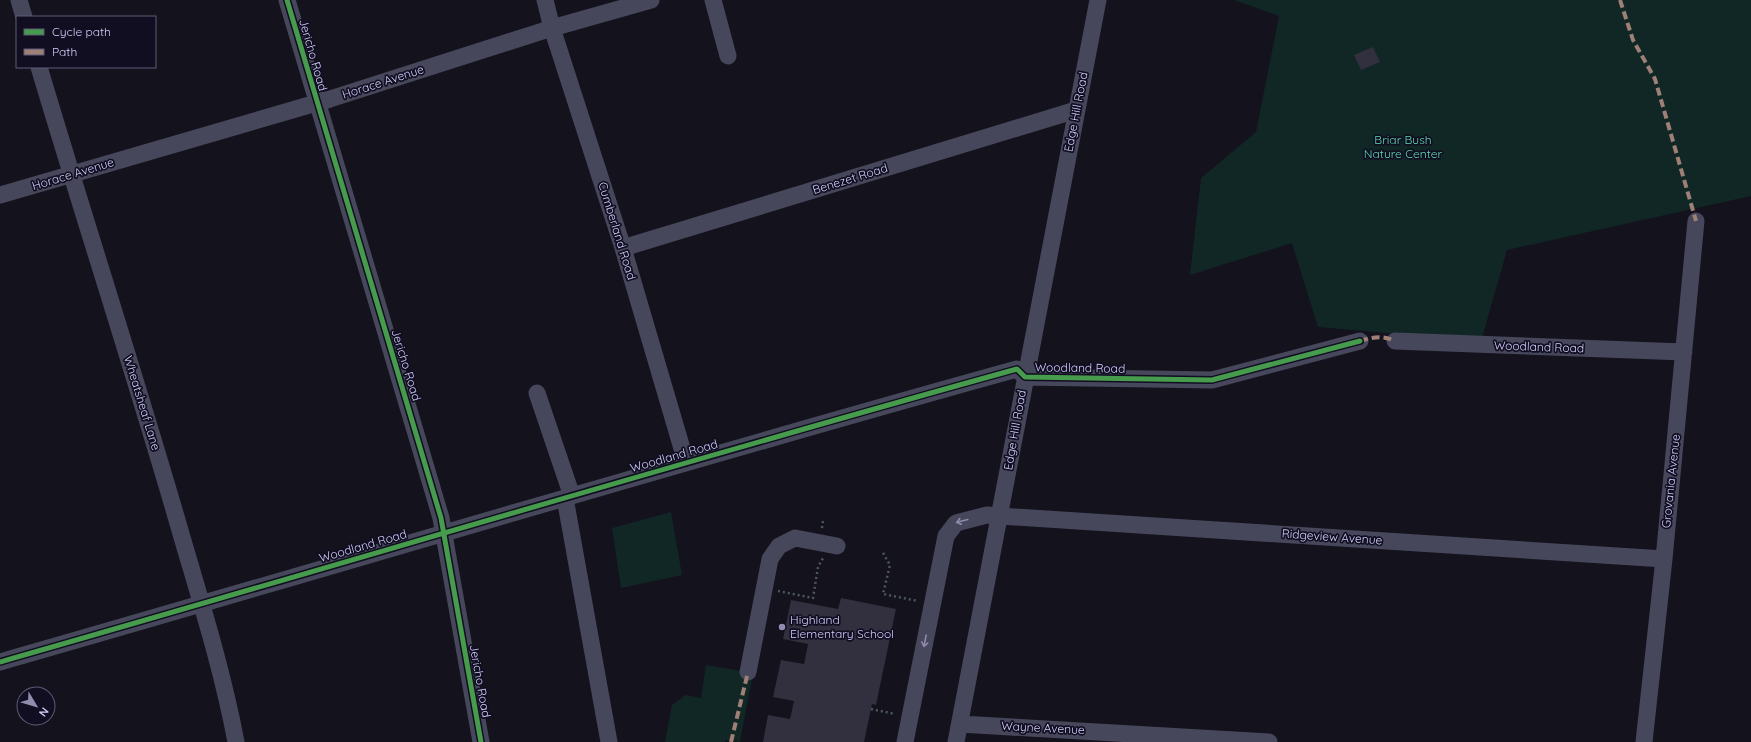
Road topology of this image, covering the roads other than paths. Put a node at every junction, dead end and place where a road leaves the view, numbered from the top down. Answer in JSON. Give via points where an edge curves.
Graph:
{"nodes":[{"id":1,"x":20,"y":0,"type":"edge"},
{"id":2,"x":287,"y":0,"type":"edge"},
{"id":3,"x":545,"y":0,"type":"edge"},
{"id":4,"x":651,"y":0,"type":"edge"},
{"id":5,"x":713,"y":0,"type":"edge"},
{"id":6,"x":1098,"y":0,"type":"edge"},
{"id":7,"x":24,"y":16,"type":"edge"},
{"id":8,"x":552,"y":28,"type":"junction"},
{"id":9,"x":728,"y":56,"type":"dead end"},
{"id":10,"x":39,"y":68,"type":"edge"},
{"id":11,"x":317,"y":103,"type":"junction"},
{"id":12,"x":1076,"y":110,"type":"junction"},
{"id":13,"x":71,"y":174,"type":"junction"},
{"id":14,"x":0,"y":195,"type":"edge"},
{"id":15,"x":1696,"y":220,"type":"dead end"},
{"id":16,"x":623,"y":248,"type":"junction"},
{"id":17,"x":1360,"y":341,"type":"dead end"},
{"id":18,"x":1395,"y":341,"type":"dead end"},
{"id":19,"x":1684,"y":352,"type":"junction"},
{"id":20,"x":1025,"y":377,"type":"junction"},
{"id":21,"x":537,"y":393,"type":"dead end"},
{"id":22,"x":686,"y":462,"type":"junction"},
{"id":23,"x":568,"y":497,"type":"junction"},
{"id":24,"x":1000,"y":516,"type":"junction"},
{"id":25,"x":444,"y":533,"type":"junction"},
{"id":26,"x":831,"y":549,"type":"road end"},
{"id":27,"x":1664,"y":559,"type":"junction"},
{"id":28,"x":201,"y":604,"type":"junction"},
{"id":29,"x":0,"y":662,"type":"edge"},
{"id":30,"x":748,"y":672,"type":"dead end"},
{"id":31,"x":960,"y":724,"type":"junction"},
{"id":32,"x":236,"y":742,"type":"edge"},
{"id":33,"x":481,"y":742,"type":"edge"},
{"id":34,"x":609,"y":742,"type":"edge"},
{"id":35,"x":905,"y":742,"type":"edge"},
{"id":36,"x":956,"y":742,"type":"edge"},
{"id":37,"x":1269,"y":742,"type":"edge"},
{"id":38,"x":1644,"y":742,"type":"edge"}],
"edges":[{"from":1,"to":7,"type":"street"},
{"from":2,"to":11,"type":"street","name":"Jericho Road"},
{"from":3,"to":8,"type":"street","name":"Cumberland Road"},
{"from":4,"to":8,"type":"street","name":"Horace Avenue"},
{"from":5,"to":9,"type":"street"},
{"from":6,"to":12,"type":"street","name":"Edge Hill Road"},
{"from":8,"to":11,"type":"street","name":"Horace Avenue"},
{"from":8,"to":16,"type":"street","name":"Cumberland Road"},
{"from":10,"to":13,"type":"street","name":"Wheatsheaf Lane"},
{"from":11,"to":13,"type":"street","name":"Horace Avenue"},
{"from":11,"to":25,"type":"street","name":"Jericho Road"},
{"from":12,"to":16,"type":"street","name":"Benezet Road"},
{"from":12,"to":20,"type":"street","name":"Edge Hill Road"},
{"from":13,"to":14,"type":"street","name":"Horace Avenue"},
{"from":13,"to":28,"type":"street","name":"Wheatsheaf Lane"},
{"from":15,"to":19,"type":"street","name":"Grovania Avenue"},
{"from":16,"to":22,"type":"street","name":"Cumberland Road"},
{"from":17,"to":20,"type":"street","name":"Woodland Road","via":[[1212,380]]},
{"from":18,"to":19,"type":"street","name":"Woodland Road"},
{"from":19,"to":27,"type":"street","name":"Grovania Avenue"},
{"from":20,"to":22,"type":"street","name":"Woodland Road","via":[[1017,369]]},
{"from":20,"to":24,"type":"street","name":"Edge Hill Road"},
{"from":21,"to":23,"type":"street"},
{"from":22,"to":23,"type":"street","name":"Woodland Road"},
{"from":23,"to":25,"type":"street","name":"Woodland Road"},
{"from":23,"to":34,"type":"street"},
{"from":24,"to":27,"type":"street","name":"Ridgeview Avenue"},
{"from":24,"to":31,"type":"street","name":"Edge Hill Road"},
{"from":24,"to":35,"type":"street","name":"Ridgeview Avenue","one_way":true,"via":[[987,515],[956,523],[946,536]]},
{"from":25,"to":28,"type":"street","name":"Woodland Road"},
{"from":25,"to":33,"type":"street","name":"Jericho Road"},
{"from":26,"to":30,"type":"street","via":[[795,538],[780,546],[770,559]]},
{"from":27,"to":38,"type":"street","name":"Grovania Avenue"},
{"from":28,"to":29,"type":"street","name":"Woodland Road"},
{"from":28,"to":32,"type":"street","name":"Wheatsheaf Lane","via":[[231,714]]},
{"from":31,"to":36,"type":"street","name":"Edge Hill Road"},
{"from":31,"to":37,"type":"street","name":"Wayne Avenue"}]}
